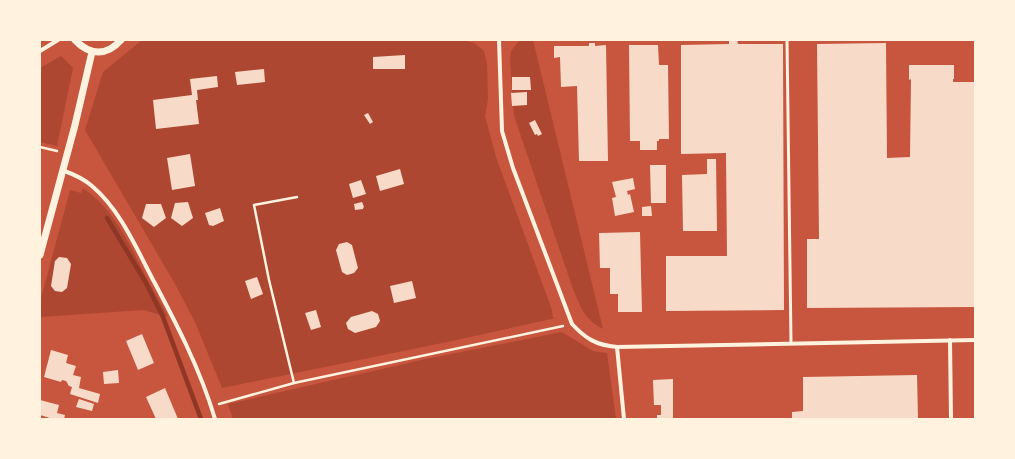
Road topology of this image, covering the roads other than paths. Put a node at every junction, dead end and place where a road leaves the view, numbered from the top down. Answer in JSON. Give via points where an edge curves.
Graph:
{"nodes":[{"id":1,"x":58,"y":40,"type":"edge"},
{"id":2,"x":75,"y":40,"type":"edge"},
{"id":3,"x":121,"y":40,"type":"edge"},
{"id":4,"x":500,"y":40,"type":"edge"},
{"id":5,"x":787,"y":40,"type":"edge"},
{"id":6,"x":40,"y":51,"type":"edge"},
{"id":7,"x":92,"y":52,"type":"junction"},
{"id":8,"x":62,"y":170,"type":"junction"},
{"id":9,"x":40,"y":255,"type":"edge"},
{"id":10,"x":950,"y":340,"type":"junction"},
{"id":11,"x":975,"y":340,"type":"edge"},
{"id":12,"x":791,"y":344,"type":"junction"},
{"id":13,"x":618,"y":347,"type":"junction"},
{"id":14,"x":215,"y":419,"type":"edge"},
{"id":15,"x":624,"y":419,"type":"edge"},
{"id":16,"x":951,"y":419,"type":"edge"}],
"edges":[{"from":1,"to":6,"type":"street"},
{"from":2,"to":7,"type":"street"},
{"from":3,"to":7,"type":"street","via":[[109,50]]},
{"from":4,"to":13,"type":"street","via":[[502,130],[513,168],[572,324],[594,342]]},
{"from":5,"to":12,"type":"lane"},
{"from":7,"to":8,"type":"street"},
{"from":8,"to":9,"type":"street"},
{"from":8,"to":14,"type":"street","via":[[80,177],[93,187],[118,216],[178,326]]},
{"from":10,"to":11,"type":"street"},
{"from":10,"to":12,"type":"street"},
{"from":10,"to":16,"type":"street"},
{"from":12,"to":13,"type":"street"},
{"from":13,"to":15,"type":"street"}]}
